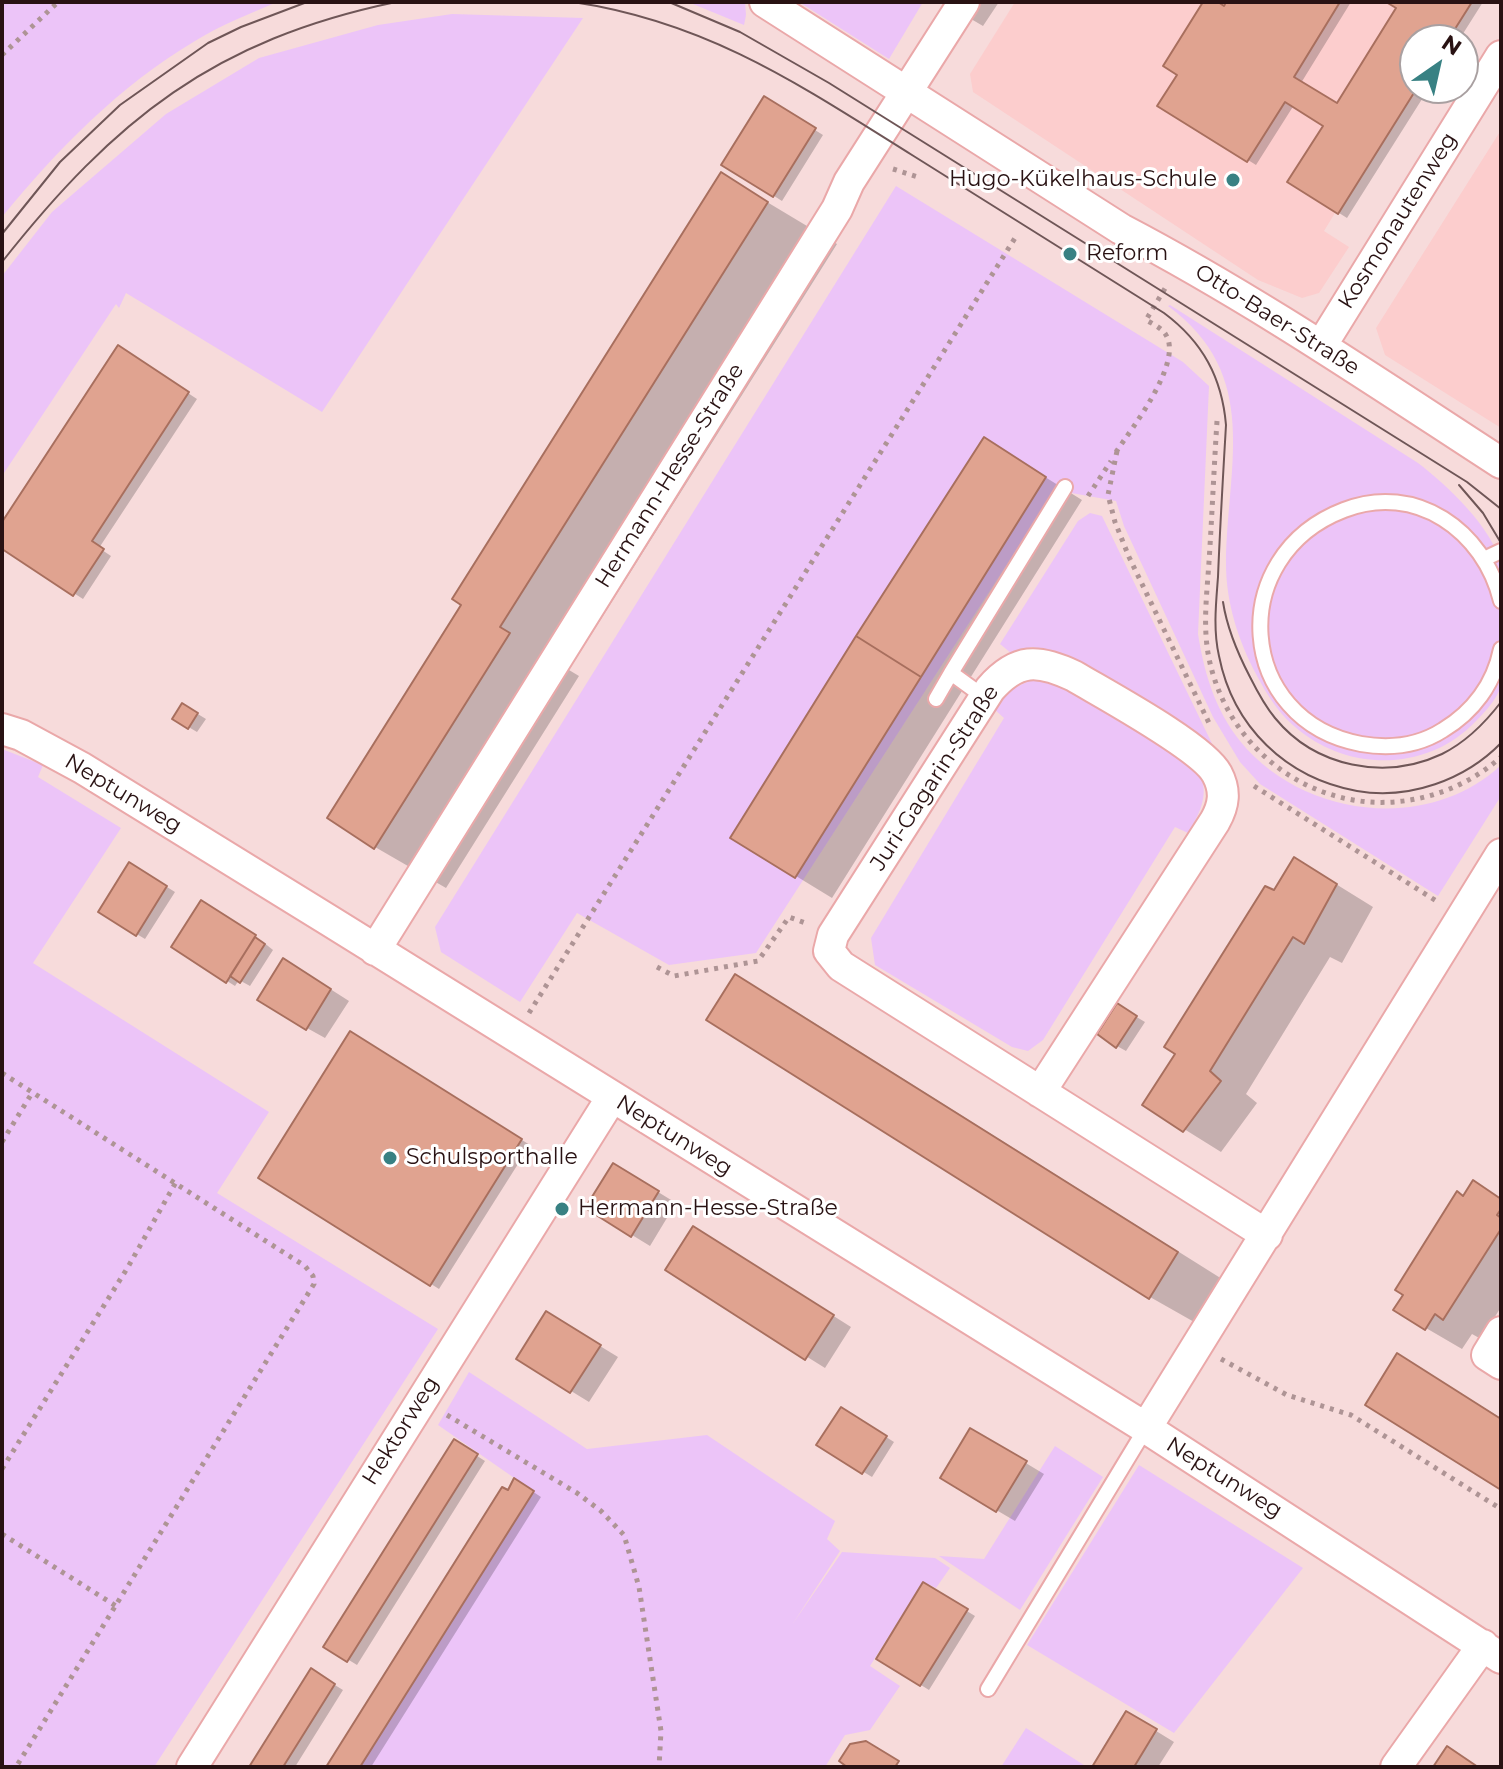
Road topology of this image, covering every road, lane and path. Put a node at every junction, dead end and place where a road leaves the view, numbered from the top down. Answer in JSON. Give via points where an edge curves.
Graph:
{"nodes":[{"id":1,"x":58,"y":2,"type":"edge"},
{"id":2,"x":765,"y":2,"type":"edge"},
{"id":3,"x":964,"y":2,"type":"edge"},
{"id":4,"x":2,"y":55,"type":"edge"},
{"id":5,"x":1501,"y":56,"type":"edge"},
{"id":6,"x":907,"y":93,"type":"junction"},
{"id":7,"x":1015,"y":238,"type":"dead end"},
{"id":8,"x":1182,"y":261,"type":"junction"},
{"id":9,"x":1321,"y":346,"type":"junction"},
{"id":10,"x":1117,"y":451,"type":"junction"},
{"id":11,"x":1501,"y":463,"type":"edge"},
{"id":12,"x":1065,"y":487,"type":"dead end"},
{"id":13,"x":1084,"y":503,"type":"dead end"},
{"id":14,"x":1501,"y":551,"type":"edge"},
{"id":15,"x":1484,"y":559,"type":"junction"},
{"id":16,"x":1501,"y":601,"type":"edge"},
{"id":17,"x":1501,"y":649,"type":"edge"},
{"id":18,"x":951,"y":673,"type":"junction"},
{"id":19,"x":984,"y":697,"type":"junction"},
{"id":20,"x":936,"y":699,"type":"dead end"},
{"id":21,"x":1211,"y":726,"type":"dead end"},
{"id":22,"x":2,"y":729,"type":"edge"},
{"id":23,"x":1248,"y":780,"type":"dead end"},
{"id":24,"x":1501,"y":854,"type":"edge"},
{"id":25,"x":1442,"y":905,"type":"dead end"},
{"id":26,"x":817,"y":927,"type":"dead end"},
{"id":27,"x":375,"y":950,"type":"junction"},
{"id":28,"x":657,"y":967,"type":"dead end"},
{"id":29,"x":515,"y":1036,"type":"junction"},
{"id":30,"x":2,"y":1073,"type":"edge"},
{"id":31,"x":1040,"y":1092,"type":"junction"},
{"id":32,"x":32,"y":1093,"type":"junction"},
{"id":33,"x":612,"y":1097,"type":"junction"},
{"id":34,"x":2,"y":1142,"type":"edge"},
{"id":35,"x":176,"y":1182,"type":"junction"},
{"id":36,"x":1267,"y":1235,"type":"junction"},
{"id":37,"x":1196,"y":1345,"type":"junction"},
{"id":38,"x":421,"y":1399,"type":"junction"},
{"id":39,"x":1146,"y":1428,"type":"junction"},
{"id":40,"x":2,"y":1469,"type":"edge"},
{"id":41,"x":1501,"y":1509,"type":"edge"},
{"id":42,"x":2,"y":1534,"type":"edge"},
{"id":43,"x":116,"y":1606,"type":"junction"},
{"id":44,"x":1492,"y":1651,"type":"edge"},
{"id":45,"x":988,"y":1689,"type":"dead end"},
{"id":46,"x":16,"y":1767,"type":"edge"},
{"id":47,"x":192,"y":1767,"type":"edge"},
{"id":48,"x":659,"y":1767,"type":"edge"},
{"id":49,"x":1396,"y":1767,"type":"edge"}],
"edges":[{"from":1,"to":4,"type":"path"},
{"from":2,"to":6,"type":"street","name":"Otto-Baer-Straße"},
{"from":3,"to":6,"type":"street","name":"Hermann-Hesse-Straße"},
{"from":5,"to":9,"type":"street","name":"Kosmonautenweg"},
{"from":6,"to":8,"type":"street","name":"Otto-Baer-Straße","via":[[1121,229]]},
{"from":6,"to":27,"type":"street","name":"Hermann-Hesse-Straße"},
{"from":7,"to":29,"type":"path"},
{"from":8,"to":9,"type":"street","name":"Otto-Baer-Straße"},
{"from":8,"to":10,"type":"path","via":[[1146,320],[1167,336],[1167,366]]},
{"from":9,"to":11,"type":"street","name":"Otto-Baer-Straße"},
{"from":10,"to":13,"type":"path"},
{"from":10,"to":21,"type":"path","via":[[1108,495],[1115,522]]},
{"from":12,"to":18,"type":"lane"},
{"from":14,"to":15,"type":"lane"},
{"from":15,"to":16,"type":"lane"},
{"from":15,"to":17,"type":"lane","via":[[1454,526],[1415,507],[1375,503],[1339,512],[1299,536],[1274,567],[1261,602],[1263,650],[1281,692],[1306,719],[1344,739],[1388,747],[1428,738],[1460,719],[1487,687]]},
{"from":18,"to":19,"type":"lane"},
{"from":18,"to":20,"type":"lane"},
{"from":19,"to":31,"type":"street","name":"Juri-Gagarin-Straße","via":[[833,935],[829,951],[841,966]]},
{"from":19,"to":31,"type":"street","name":"Juri-Gagarin-Straße","via":[[1016,667],[1055,667],[1199,753],[1216,771],[1224,794],[1215,821]]},
{"from":22,"to":27,"type":"street","name":"Neptunweg","via":[[82,768]]},
{"from":23,"to":25,"type":"path"},
{"from":24,"to":36,"type":"street"},
{"from":26,"to":28,"type":"path","via":[[789,917],[758,961],[674,976]]},
{"from":27,"to":29,"type":"street","name":"Neptunweg"},
{"from":29,"to":33,"type":"street","name":"Neptunweg"},
{"from":30,"to":32,"type":"path"},
{"from":31,"to":36,"type":"street","name":"Juri-Gagarin-Straße"},
{"from":32,"to":34,"type":"path"},
{"from":32,"to":35,"type":"path"},
{"from":33,"to":38,"type":"street","name":"Hektorweg"},
{"from":33,"to":39,"type":"street","name":"Neptunweg"},
{"from":35,"to":40,"type":"path"},
{"from":35,"to":43,"type":"path","via":[[305,1266],[314,1284]]},
{"from":36,"to":37,"type":"street"},
{"from":37,"to":39,"type":"street"},
{"from":37,"to":41,"type":"path","via":[[1287,1395],[1351,1415]]},
{"from":38,"to":47,"type":"street","name":"Hektorweg"},
{"from":38,"to":48,"type":"path","via":[[577,1493],[624,1535],[639,1587],[655,1688]]},
{"from":39,"to":44,"type":"street","name":"Neptunweg"},
{"from":39,"to":45,"type":"lane"},
{"from":42,"to":43,"type":"path"},
{"from":43,"to":46,"type":"path"},
{"from":44,"to":49,"type":"street"}]}
